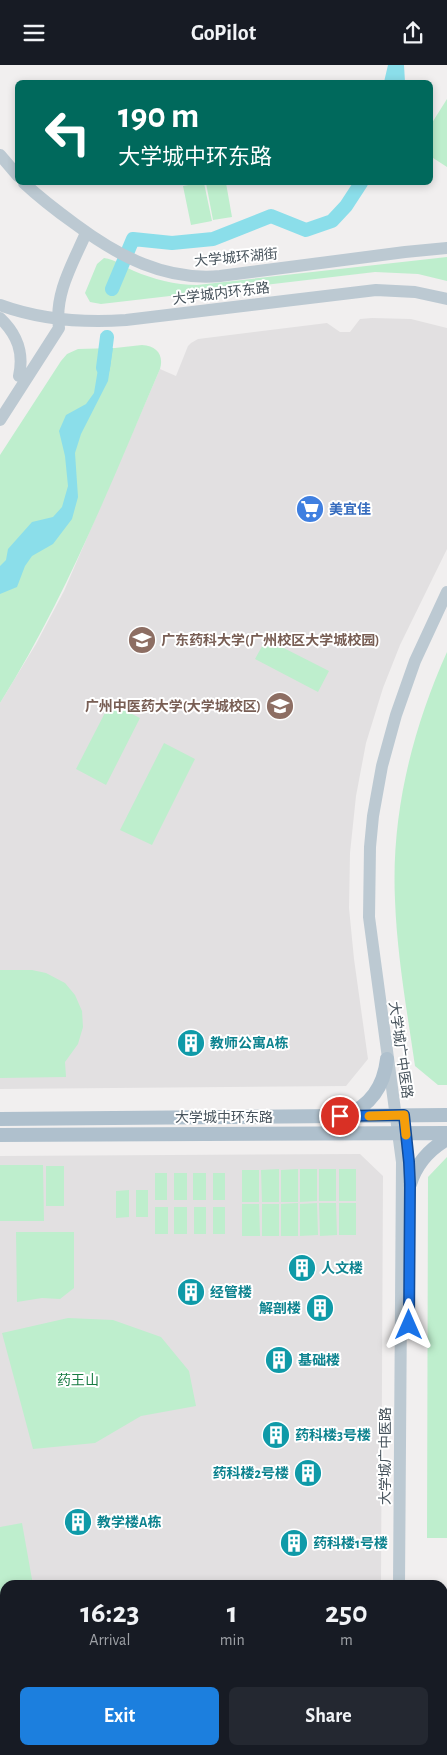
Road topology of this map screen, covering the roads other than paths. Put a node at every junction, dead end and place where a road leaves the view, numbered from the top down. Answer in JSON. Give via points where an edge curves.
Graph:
{"nodes":[{"id":1,"x":0,"y":155,"type":"edge"},
{"id":2,"x":15,"y":172,"type":"edge"},
{"id":3,"x":26,"y":185,"type":"edge"},
{"id":4,"x":86,"y":233,"type":"junction"},
{"id":5,"x":447,"y":248,"type":"edge"},
{"id":6,"x":447,"y":299,"type":"edge"},
{"id":7,"x":0,"y":305,"type":"edge"},
{"id":8,"x":447,"y":308,"type":"edge"},
{"id":9,"x":0,"y":314,"type":"edge"},
{"id":10,"x":0,"y":318,"type":"edge"},
{"id":11,"x":56,"y":325,"type":"junction"},
{"id":12,"x":19,"y":376,"type":"junction"},
{"id":13,"x":0,"y":406,"type":"edge"},
{"id":14,"x":0,"y":420,"type":"edge"},
{"id":15,"x":447,"y":592,"type":"edge"},
{"id":16,"x":447,"y":609,"type":"edge"},
{"id":17,"x":387,"y":1059,"type":"junction"},
{"id":18,"x":400,"y":1115,"type":"junction"},
{"id":19,"x":447,"y":1115,"type":"edge"},
{"id":20,"x":340,"y":1116,"type":"junction"},
{"id":21,"x":0,"y":1119,"type":"edge"},
{"id":22,"x":402,"y":1133,"type":"junction"},
{"id":23,"x":447,"y":1133,"type":"edge"},
{"id":24,"x":0,"y":1135,"type":"edge"},
{"id":25,"x":447,"y":1139,"type":"edge"},
{"id":26,"x":410,"y":1184,"type":"junction"},
{"id":27,"x":399,"y":1580,"type":"edge"},
{"id":28,"x":408,"y":1580,"type":"edge"}],
"edges":[{"from":1,"to":2,"type":"main road"},
{"from":3,"to":4,"type":"main road","name":"大学城环湖街"},
{"from":4,"to":5,"type":"main road","name":"大学城环湖街","via":[[131,260],[176,274],[207,277]]},
{"from":4,"to":11,"type":"main road","via":[[60,293]]},
{"from":6,"to":11,"type":"main road","name":"大学城内环东路","via":[[416,292],[376,290],[126,320]]},
{"from":7,"to":11,"type":"main road","name":"大学城内环东路"},
{"from":8,"to":11,"type":"main road","name":"大学城内环东路","via":[[414,300],[376,298],[127,329],[88,331]]},
{"from":9,"to":11,"type":"main road","name":"大学城内环东路"},
{"from":10,"to":12,"type":"main road","via":[[19,344],[22,360]]},
{"from":11,"to":12,"type":"main road"},
{"from":11,"to":14,"type":"main road"},
{"from":12,"to":13,"type":"main road"},
{"from":15,"to":17,"type":"main road","name":"大学城广中医路","via":[[421,646],[402,697],[386,750],[371,829],[369,917]]},
{"from":16,"to":18,"type":"main road","name":"大学城广中医路","via":[[403,717],[378,839],[377,917]]},
{"from":17,"to":18,"type":"main road","name":"大学城广中医路"},
{"from":17,"to":20,"type":"main road","via":[[384,1079],[373,1097],[358,1110]]},
{"from":18,"to":19,"type":"main road","name":"大学城中环东路"},
{"from":18,"to":20,"type":"main road","name":"大学城中环东路"},
{"from":18,"to":22,"type":"main road","name":"大学城广中医路"},
{"from":20,"to":21,"type":"main road","name":"大学城中环东路"},
{"from":22,"to":23,"type":"main road","name":"大学城中环东路"},
{"from":22,"to":24,"type":"main road","name":"大学城中环东路"},
{"from":22,"to":26,"type":"main road","name":"大学城广中医路"},
{"from":22,"to":27,"type":"main road","name":"大学城广中医路"},
{"from":25,"to":26,"type":"main road","via":[[422,1159]]},
{"from":26,"to":28,"type":"main road","name":"大学城广中医路"}]}
